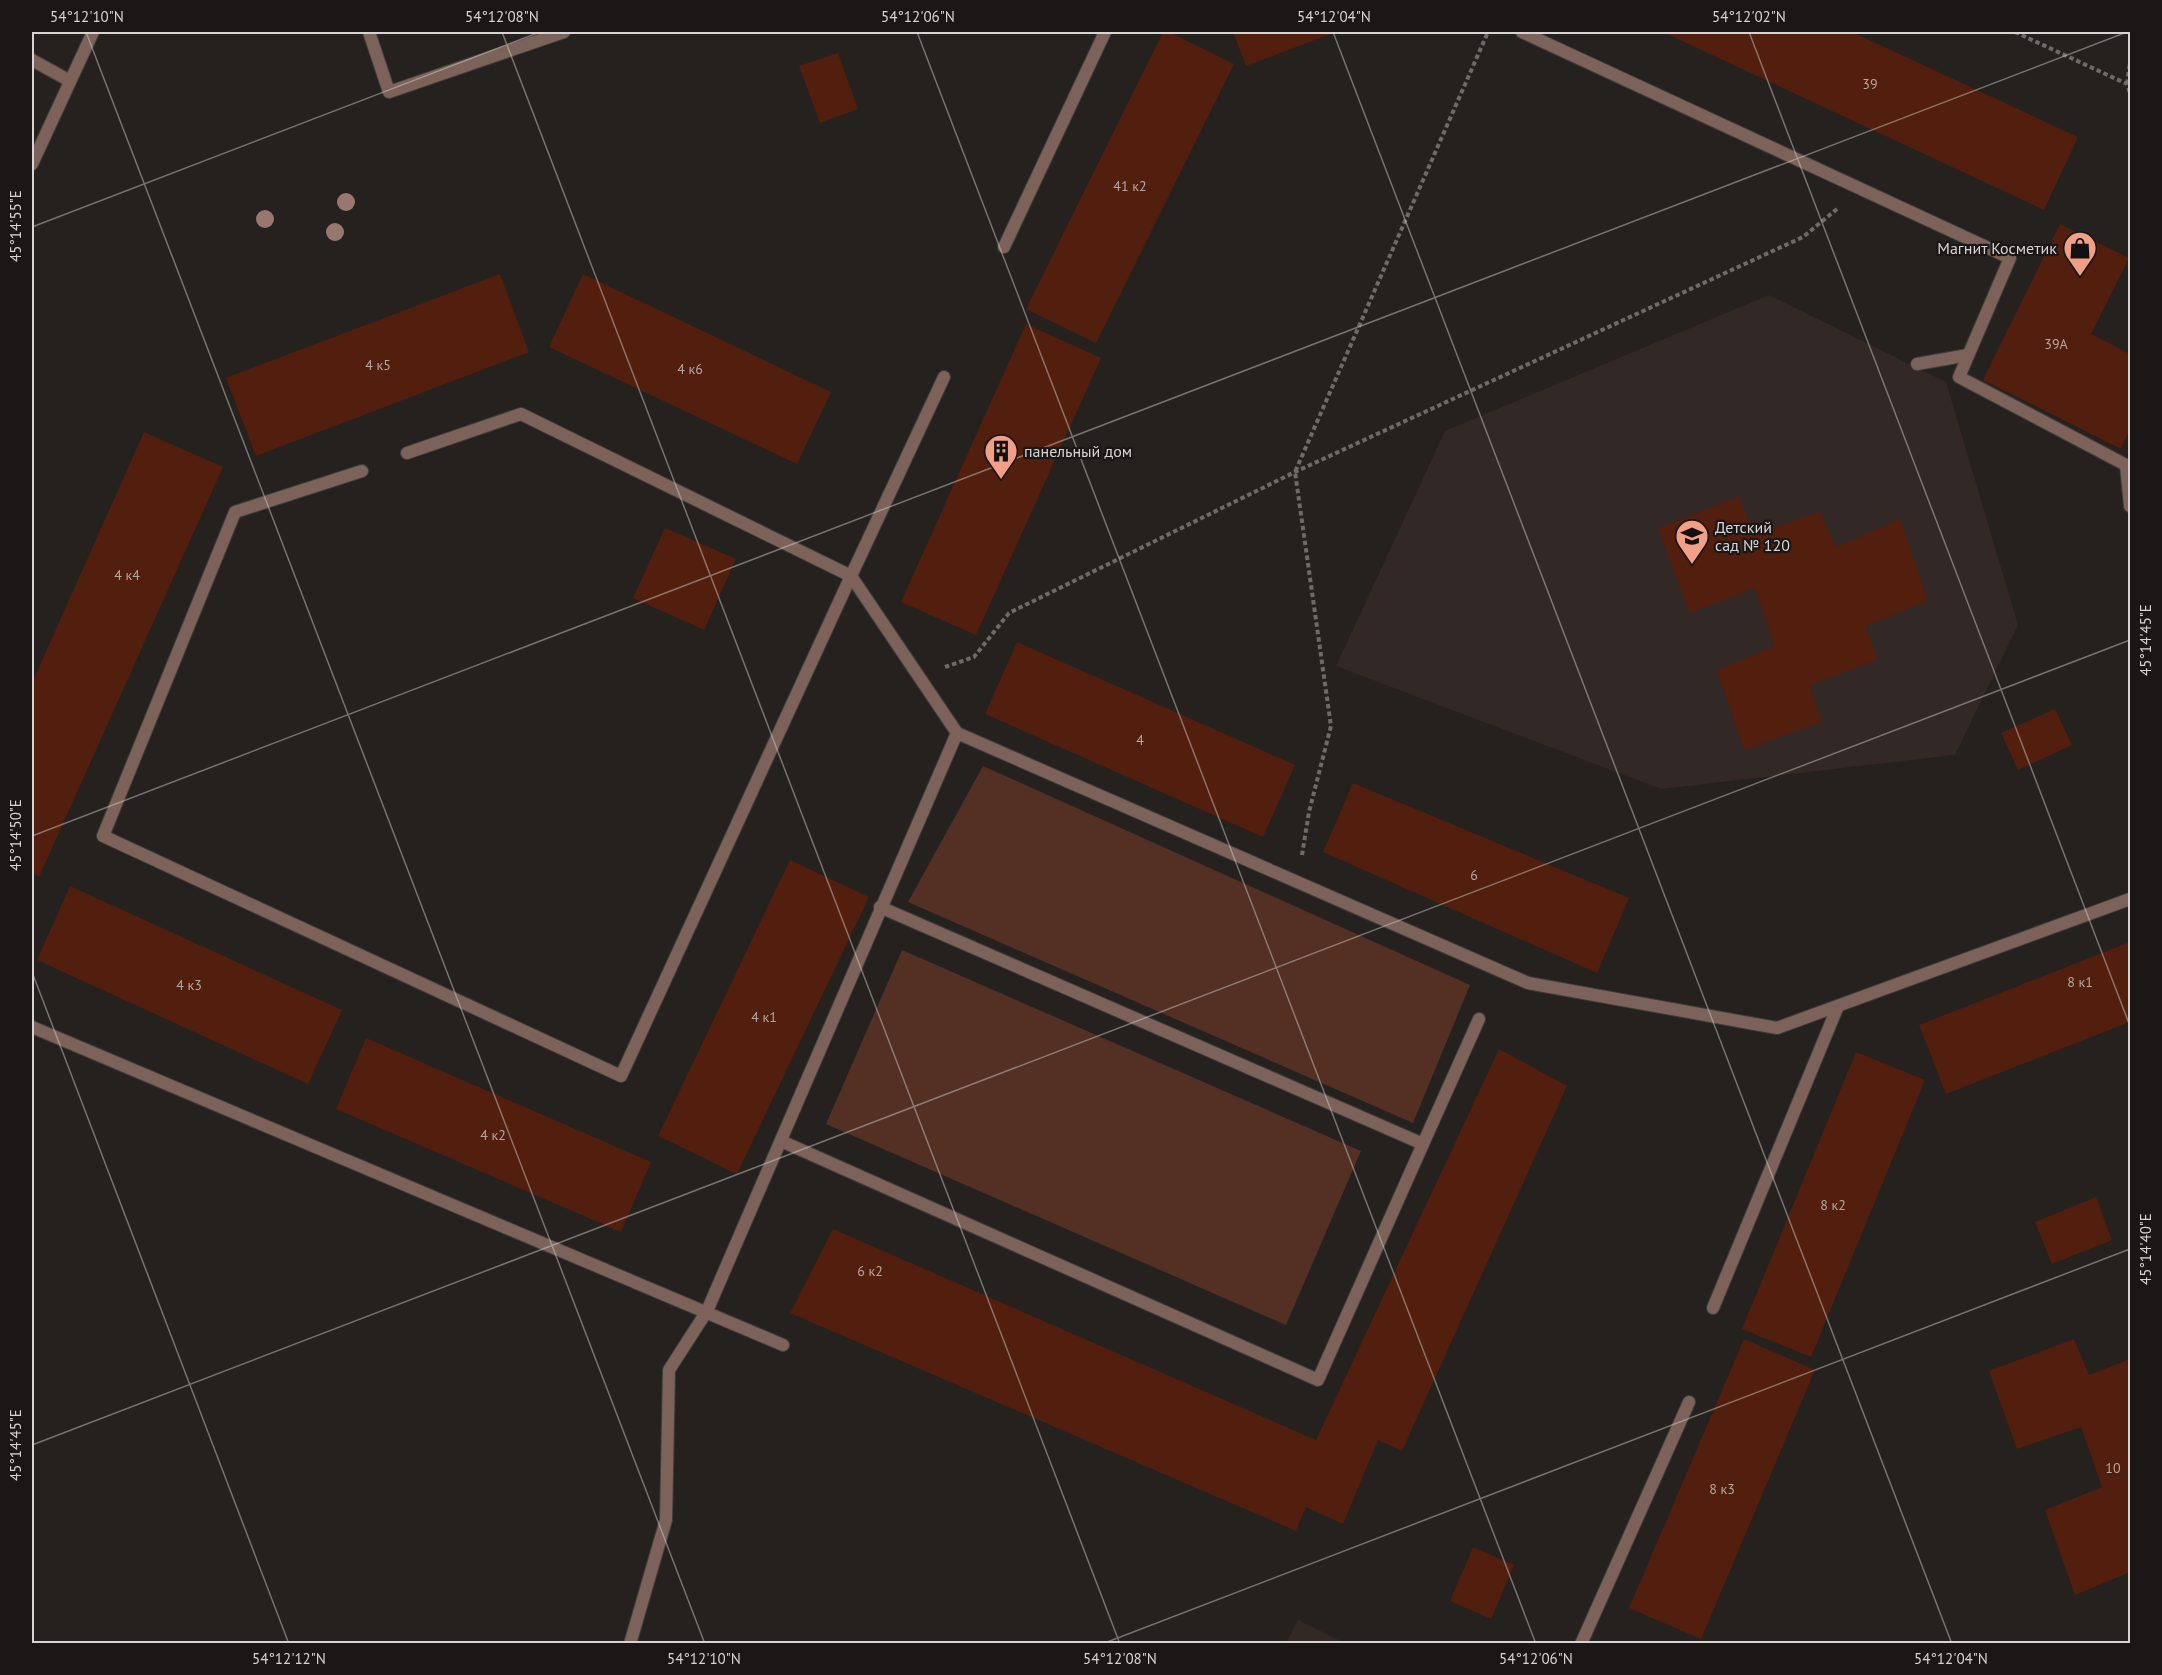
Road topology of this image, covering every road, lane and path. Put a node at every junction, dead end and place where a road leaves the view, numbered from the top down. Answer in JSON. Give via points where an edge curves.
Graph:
{"nodes":[{"id":1,"x":93,"y":32,"type":"edge"},
{"id":2,"x":369,"y":32,"type":"edge"},
{"id":3,"x":564,"y":32,"type":"edge"},
{"id":4,"x":1105,"y":32,"type":"edge"},
{"id":5,"x":1488,"y":32,"type":"edge"},
{"id":6,"x":1522,"y":32,"type":"edge"},
{"id":7,"x":2015,"y":32,"type":"edge"},
{"id":8,"x":32,"y":60,"type":"edge"},
{"id":9,"x":2130,"y":62,"type":"edge"},
{"id":10,"x":70,"y":81,"type":"junction"},
{"id":11,"x":2127,"y":84,"type":"junction"},
{"id":12,"x":2130,"y":93,"type":"edge"},
{"id":13,"x":32,"y":164,"type":"edge"},
{"id":14,"x":1860,"y":189,"type":"junction"},
{"id":15,"x":1004,"y":247,"type":"dead end"},
{"id":16,"x":1968,"y":355,"type":"junction"},
{"id":17,"x":1917,"y":364,"type":"dead end"},
{"id":18,"x":944,"y":377,"type":"dead end"},
{"id":19,"x":407,"y":453,"type":"dead end"},
{"id":20,"x":2128,"y":461,"type":"edge"},
{"id":21,"x":362,"y":471,"type":"dead end"},
{"id":22,"x":1295,"y":472,"type":"junction"},
{"id":23,"x":2130,"y":506,"type":"edge"},
{"id":24,"x":851,"y":576,"type":"junction"},
{"id":25,"x":919,"y":677,"type":"junction"},
{"id":26,"x":957,"y":733,"type":"junction"},
{"id":27,"x":1298,"y":882,"type":"junction"},
{"id":28,"x":2130,"y":899,"type":"edge"},
{"id":29,"x":880,"y":907,"type":"junction"},
{"id":30,"x":1838,"y":1006,"type":"junction"},
{"id":31,"x":1479,"y":1019,"type":"dead end"},
{"id":32,"x":32,"y":1027,"type":"edge"},
{"id":33,"x":781,"y":1141,"type":"junction"},
{"id":34,"x":1423,"y":1144,"type":"junction"},
{"id":35,"x":1713,"y":1308,"type":"dead end"},
{"id":36,"x":706,"y":1311,"type":"junction"},
{"id":37,"x":783,"y":1345,"type":"dead end"},
{"id":38,"x":1689,"y":1402,"type":"dead end"},
{"id":39,"x":630,"y":1644,"type":"edge"},
{"id":40,"x":1581,"y":1644,"type":"edge"}],
"edges":[{"from":1,"to":10,"type":"lane"},
{"from":2,"to":3,"type":"lane","via":[[390,92]]},
{"from":4,"to":15,"type":"lane"},
{"from":5,"to":22,"type":"path"},
{"from":6,"to":14,"type":"lane"},
{"from":7,"to":11,"type":"path"},
{"from":8,"to":10,"type":"lane"},
{"from":9,"to":11,"type":"path"},
{"from":10,"to":13,"type":"lane"},
{"from":11,"to":12,"type":"path"},
{"from":14,"to":16,"type":"lane","via":[[2010,258]]},
{"from":14,"to":22,"type":"path","via":[[1803,237]]},
{"from":16,"to":17,"type":"lane"},
{"from":16,"to":20,"type":"lane","via":[[1959,377]]},
{"from":18,"to":24,"type":"lane"},
{"from":19,"to":24,"type":"lane","via":[[521,414]]},
{"from":20,"to":23,"type":"lane"},
{"from":21,"to":24,"type":"lane","via":[[235,512],[103,836],[621,1076]]},
{"from":22,"to":25,"type":"path","via":[[1009,613],[974,657]]},
{"from":22,"to":27,"type":"path","via":[[1331,726],[1309,812]]},
{"from":24,"to":25,"type":"lane"},
{"from":25,"to":26,"type":"lane"},
{"from":26,"to":27,"type":"lane"},
{"from":26,"to":29,"type":"lane"},
{"from":27,"to":30,"type":"lane","via":[[1528,983],[1777,1028]]},
{"from":28,"to":30,"type":"lane"},
{"from":29,"to":33,"type":"lane"},
{"from":29,"to":34,"type":"lane"},
{"from":30,"to":35,"type":"lane"},
{"from":31,"to":34,"type":"lane"},
{"from":32,"to":36,"type":"lane"},
{"from":33,"to":34,"type":"lane","via":[[1318,1380]]},
{"from":33,"to":36,"type":"lane"},
{"from":36,"to":37,"type":"lane"},
{"from":36,"to":39,"type":"lane","via":[[669,1370],[666,1520]]},
{"from":38,"to":40,"type":"lane"}]}
